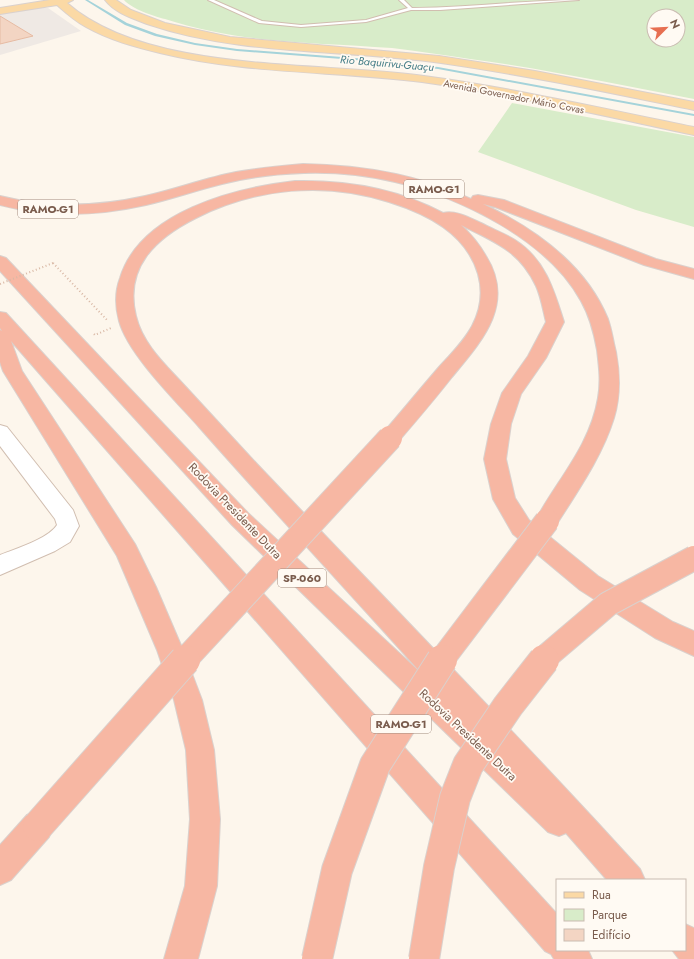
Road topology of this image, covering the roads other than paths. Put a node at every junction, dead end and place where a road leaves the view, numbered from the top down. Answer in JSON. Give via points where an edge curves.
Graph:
{"nodes":[{"id":1,"x":110,"y":0,"type":"edge"},
{"id":2,"x":210,"y":0,"type":"edge"},
{"id":3,"x":401,"y":0,"type":"edge"},
{"id":4,"x":577,"y":0,"type":"edge"},
{"id":5,"x":64,"y":1,"type":"edge"},
{"id":6,"x":411,"y":9,"type":"junction"},
{"id":7,"x":0,"y":11,"type":"edge"},
{"id":8,"x":694,"y":106,"type":"edge"},
{"id":9,"x":694,"y":130,"type":"edge"},
{"id":10,"x":446,"y":194,"type":"junction"},
{"id":11,"x":0,"y":200,"type":"edge"},
{"id":12,"x":435,"y":214,"type":"junction"},
{"id":13,"x":0,"y":261,"type":"edge"},
{"id":14,"x":694,"y":274,"type":"edge"},
{"id":15,"x":0,"y":317,"type":"edge"},
{"id":16,"x":0,"y":336,"type":"edge"},
{"id":17,"x":0,"y":432,"type":"edge"},
{"id":18,"x":694,"y":558,"type":"edge"},
{"id":19,"x":0,"y":565,"type":"edge"},
{"id":20,"x":694,"y":644,"type":"edge"},
{"id":21,"x":0,"y":869,"type":"edge"},
{"id":22,"x":619,"y":879,"type":"edge"},
{"id":23,"x":628,"y":879,"type":"edge"},
{"id":24,"x":556,"y":938,"type":"edge"},
{"id":25,"x":686,"y":942,"type":"edge"},
{"id":26,"x":694,"y":950,"type":"edge"},
{"id":27,"x":568,"y":951,"type":"edge"},
{"id":28,"x":181,"y":959,"type":"edge"},
{"id":29,"x":317,"y":959,"type":"edge"},
{"id":30,"x":424,"y":959,"type":"edge"},
{"id":31,"x":575,"y":959,"type":"edge"}],
"edges":[{"from":1,"to":8,"type":"main road","name":"Avenida Governador Mário Covas","via":[[130,13],[154,22],[219,39],[438,59]]},
{"from":2,"to":6,"type":"lane","via":[[261,22],[287,26],[349,23]]},
{"from":3,"to":6,"type":"lane"},
{"from":4,"to":6,"type":"lane"},
{"from":5,"to":7,"type":"main road"},
{"from":5,"to":9,"type":"main road","name":"Avenida Governador Mário Covas","via":[[90,25],[166,52],[206,60],[423,79]]},
{"from":10,"to":11,"type":"highway","number":"RAMO-G1","via":[[400,178],[363,171],[314,168],[236,176],[147,200],[97,209],[61,210]]},
{"from":10,"to":14,"type":"highway","via":[[500,203],[650,262]]},
{"from":10,"to":29,"type":"highway","number":"RAMO-G1","bridge":true,"via":[[482,210],[533,239],[558,260],[580,284],[596,311],[604,335],[610,378],[606,410],[594,443],[547,521],[437,666],[375,765],[337,870]]},
{"from":12,"to":20,"type":"highway","via":[[462,220],[502,239],[529,260],[545,287],[554,322],[537,358],[512,393],[500,424],[495,459],[504,499],[521,527],[589,583],[664,630]]},
{"from":12,"to":21,"type":"highway","bridge":true,"via":[[458,230],[474,248],[483,265],[488,284],[490,303],[485,319],[468,345],[390,438],[207,635]]},
{"from":12,"to":23,"type":"highway","via":[[412,204],[364,190],[325,186],[280,188],[222,200],[169,226],[150,240],[138,256],[126,278],[123,299],[131,330],[150,359],[203,420],[515,753]]},
{"from":13,"to":22,"type":"highway","name":"Rodovia Presidente Dutra","number":"SP-060","via":[[240,519]]},
{"from":15,"to":24,"type":"highway"},
{"from":16,"to":28,"type":"highway","via":[[13,370],[127,552],[168,643],[188,700],[200,750],[205,819],[200,886]]},
{"from":17,"to":19,"type":"street","via":[[65,516],[68,526],[62,536],[47,545]]},
{"from":18,"to":30,"type":"highway","bridge":true,"via":[[608,604],[548,655],[472,758],[455,798],[439,868]]},
{"from":25,"to":26,"type":"highway"},
{"from":27,"to":31,"type":"highway"}]}
